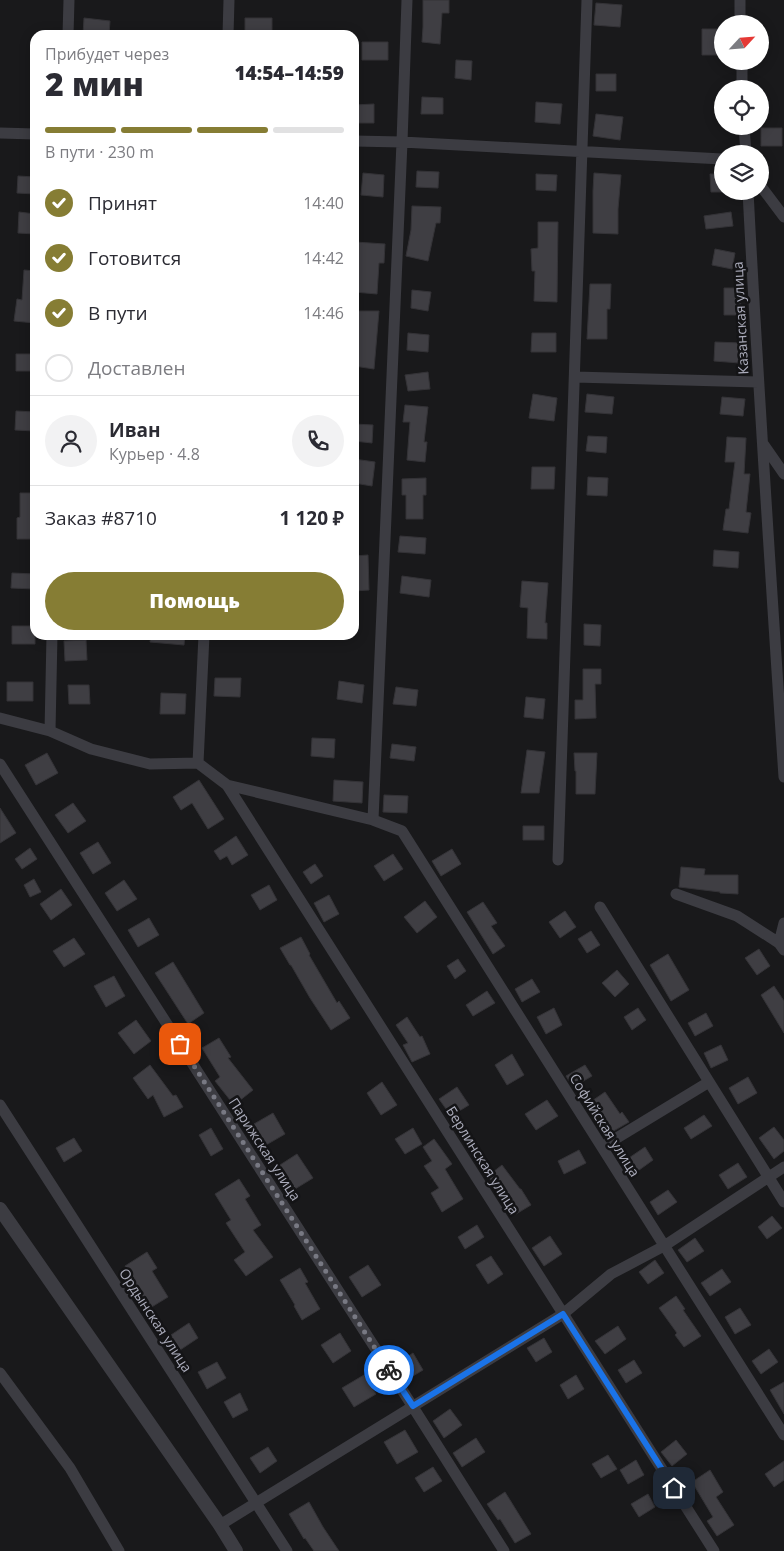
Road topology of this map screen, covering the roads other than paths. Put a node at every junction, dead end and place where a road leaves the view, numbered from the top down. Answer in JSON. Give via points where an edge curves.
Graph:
{"nodes":[{"id":1,"x":70,"y":0,"type":"edge"},
{"id":2,"x":229,"y":0,"type":"edge"},
{"id":3,"x":407,"y":0,"type":"edge"},
{"id":4,"x":587,"y":0,"type":"edge"},
{"id":5,"x":740,"y":0,"type":"edge"},
{"id":6,"x":740,"y":15,"type":"edge"},
{"id":7,"x":68,"y":30,"type":"edge"},
{"id":8,"x":228,"y":30,"type":"edge"},
{"id":9,"x":0,"y":132,"type":"edge"},
{"id":10,"x":30,"y":134,"type":"edge"},
{"id":11,"x":359,"y":141,"type":"edge"},
{"id":12,"x":402,"y":142,"type":"junction"},
{"id":13,"x":583,"y":152,"type":"junction"},
{"id":14,"x":714,"y":159,"type":"edge"},
{"id":15,"x":769,"y":197,"type":"edge"},
{"id":16,"x":748,"y":200,"type":"edge"},
{"id":17,"x":784,"y":217,"type":"edge"},
{"id":18,"x":575,"y":377,"type":"junction"},
{"id":19,"x":758,"y":382,"type":"junction"},
{"id":20,"x":763,"y":443,"type":"junction"},
{"id":21,"x":784,"y":474,"type":"edge"},
{"id":22,"x":52,"y":640,"type":"edge"},
{"id":23,"x":204,"y":640,"type":"edge"},
{"id":24,"x":0,"y":718,"type":"edge"},
{"id":25,"x":782,"y":718,"type":"edge"},
{"id":26,"x":50,"y":730,"type":"junction"},
{"id":27,"x":198,"y":763,"type":"junction"},
{"id":28,"x":0,"y":764,"type":"edge"},
{"id":29,"x":784,"y":777,"type":"edge"},
{"id":30,"x":227,"y":785,"type":"junction"},
{"id":31,"x":373,"y":820,"type":"junction"},
{"id":32,"x":558,"y":860,"type":"dead end"},
{"id":33,"x":676,"y":894,"type":"dead end"},
{"id":34,"x":600,"y":907,"type":"dead end"},
{"id":35,"x":784,"y":923,"type":"edge"},
{"id":36,"x":782,"y":947,"type":"edge"},
{"id":37,"x":709,"y":1082,"type":"junction"},
{"id":38,"x":0,"y":1105,"type":"edge"},
{"id":39,"x":602,"y":1147,"type":"junction"},
{"id":40,"x":784,"y":1168,"type":"edge"},
{"id":41,"x":768,"y":1177,"type":"junction"},
{"id":42,"x":784,"y":1202,"type":"edge"},
{"id":43,"x":0,"y":1209,"type":"edge"},
{"id":44,"x":664,"y":1246,"type":"junction"},
{"id":45,"x":563,"y":1314,"type":"junction"},
{"id":46,"x":0,"y":1373,"type":"edge"},
{"id":47,"x":413,"y":1406,"type":"junction"},
{"id":48,"x":784,"y":1434,"type":"edge"},
{"id":49,"x":256,"y":1504,"type":"junction"},
{"id":50,"x":220,"y":1525,"type":"junction"},
{"id":51,"x":119,"y":1551,"type":"edge"},
{"id":52,"x":236,"y":1551,"type":"edge"},
{"id":53,"x":287,"y":1551,"type":"edge"},
{"id":54,"x":504,"y":1551,"type":"edge"},
{"id":55,"x":714,"y":1551,"type":"edge"}],
"edges":[{"from":1,"to":7,"type":"street"},
{"from":2,"to":8,"type":"street"},
{"from":3,"to":12,"type":"street"},
{"from":4,"to":13,"type":"street"},
{"from":5,"to":6,"type":"street"},
{"from":9,"to":10,"type":"street"},
{"from":11,"to":12,"type":"street"},
{"from":12,"to":13,"type":"street"},
{"from":12,"to":31,"type":"street"},
{"from":13,"to":14,"type":"street"},
{"from":13,"to":18,"type":"street"},
{"from":15,"to":17,"type":"street"},
{"from":16,"to":19,"type":"street","name":"Казанская улица"},
{"from":18,"to":19,"type":"street"},
{"from":18,"to":32,"type":"street"},
{"from":19,"to":20,"type":"street","name":"Казанская улица"},
{"from":20,"to":21,"type":"street"},
{"from":20,"to":25,"type":"street","name":"Казанская улица"},
{"from":22,"to":26,"type":"street"},
{"from":23,"to":27,"type":"street"},
{"from":24,"to":26,"type":"street"},
{"from":25,"to":29,"type":"street","name":"Казанская улица"},
{"from":26,"to":27,"type":"street","via":[[91,749],[150,764]]},
{"from":27,"to":30,"type":"street"},
{"from":28,"to":47,"type":"street","name":"Парижская улица"},
{"from":30,"to":31,"type":"street"},
{"from":30,"to":45,"type":"street","name":"Берлинская улица"},
{"from":31,"to":39,"type":"street","name":"Софийская улица","via":[[402,831]]},
{"from":33,"to":36,"type":"street","via":[[737,916]]},
{"from":34,"to":37,"type":"street"},
{"from":35,"to":36,"type":"street"},
{"from":37,"to":39,"type":"street"},
{"from":37,"to":41,"type":"street"},
{"from":38,"to":49,"type":"street","name":"Ордынская улица"},
{"from":39,"to":44,"type":"street","name":"Софийская улица"},
{"from":40,"to":41,"type":"street"},
{"from":41,"to":42,"type":"street"},
{"from":41,"to":44,"type":"street"},
{"from":43,"to":50,"type":"street"},
{"from":44,"to":45,"type":"street","via":[[611,1274]]},
{"from":44,"to":48,"type":"street","name":"Софийская улица"},
{"from":45,"to":47,"type":"street"},
{"from":45,"to":55,"type":"street","name":"Берлинская улица"},
{"from":46,"to":51,"type":"street","via":[[70,1468]]},
{"from":47,"to":49,"type":"street"},
{"from":47,"to":54,"type":"street","name":"Парижская улица"},
{"from":49,"to":50,"type":"street"},
{"from":49,"to":53,"type":"street","name":"Ордынская улица"},
{"from":50,"to":52,"type":"street"}]}
